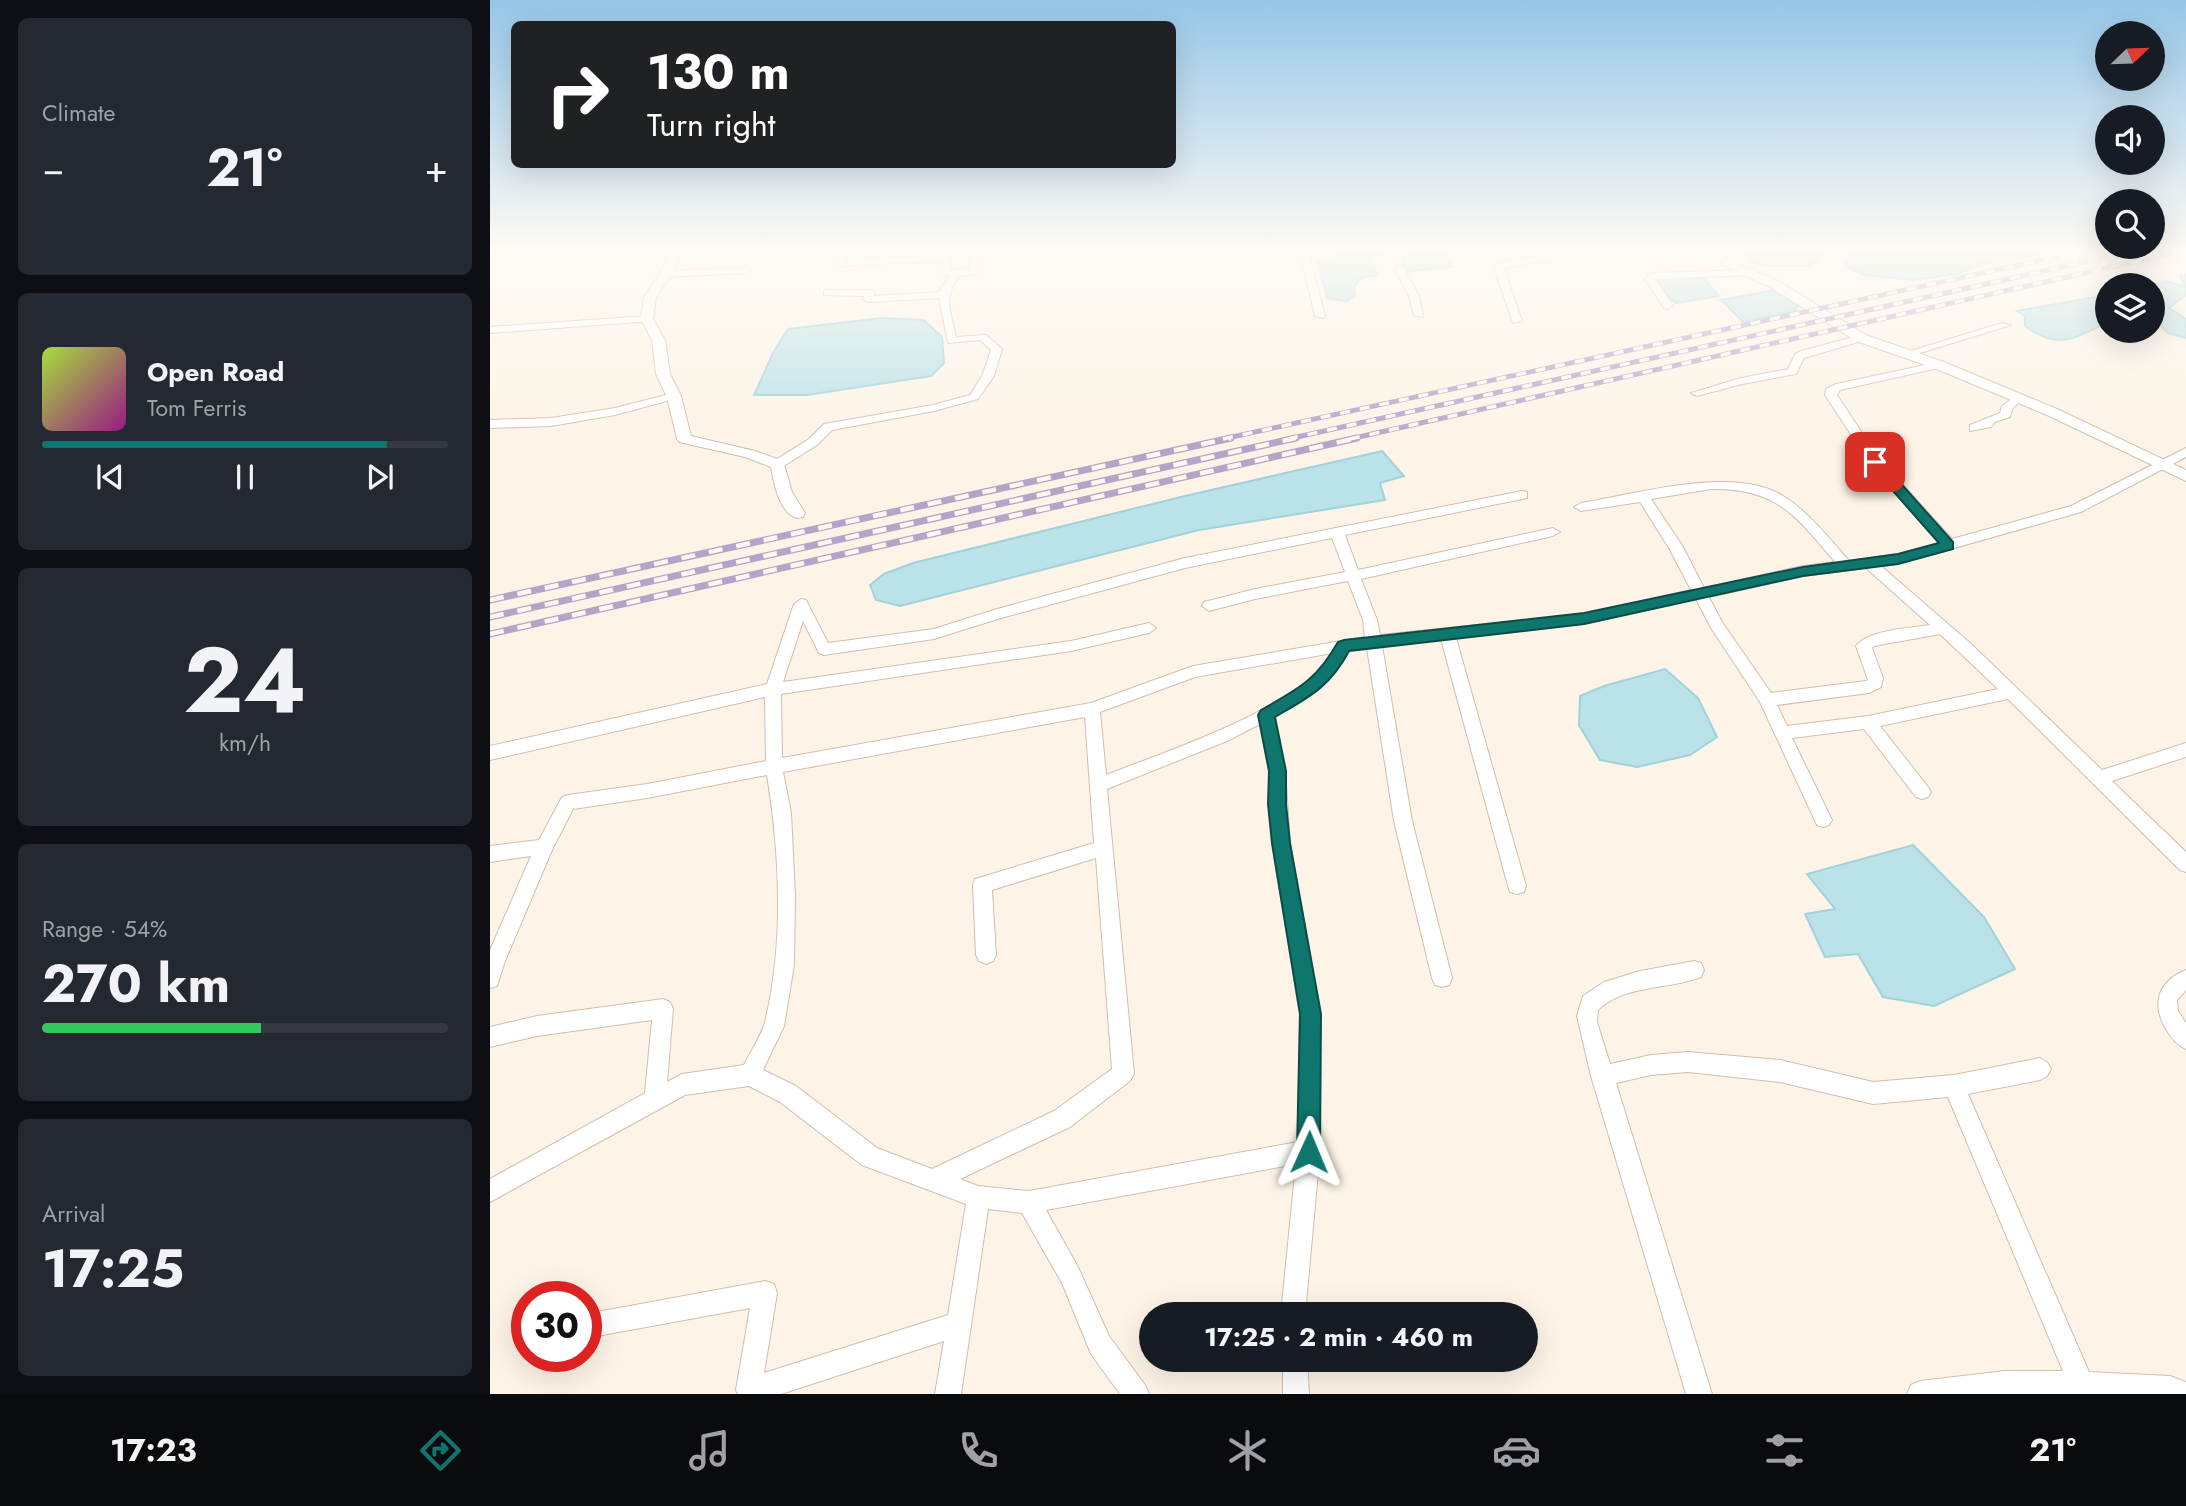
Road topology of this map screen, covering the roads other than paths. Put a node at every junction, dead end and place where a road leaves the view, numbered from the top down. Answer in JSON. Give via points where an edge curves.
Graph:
{"nodes":[{"id":1,"x":648,"y":315,"type":"edge"},
{"id":2,"x":947,"y":315,"type":"edge"},
{"id":3,"x":1515,"y":315,"type":"edge"},
{"id":4,"x":1824,"y":315,"type":"edge"},
{"id":5,"x":647,"y":319,"type":"junction"},
{"id":6,"x":1517,"y":321,"type":"dead end"},
{"id":7,"x":2006,"y":325,"type":"dead end"},
{"id":8,"x":490,"y":330,"type":"edge"},
{"id":9,"x":1861,"y":338,"type":"junction"},
{"id":10,"x":1906,"y":354,"type":"junction"},
{"id":11,"x":1940,"y":365,"type":"junction"},
{"id":12,"x":1697,"y":393,"type":"dead end"},
{"id":13,"x":674,"y":396,"type":"junction"},
{"id":14,"x":2017,"y":398,"type":"junction"},
{"id":15,"x":490,"y":424,"type":"edge"},
{"id":16,"x":1974,"y":428,"type":"dead end"},
{"id":17,"x":2186,"y":452,"type":"edge"},
{"id":18,"x":778,"y":464,"type":"junction"},
{"id":19,"x":2164,"y":466,"type":"junction"},
{"id":20,"x":2186,"y":477,"type":"edge"},
{"id":21,"x":1522,"y":495,"type":"dead end"},
{"id":22,"x":1643,"y":497,"type":"junction"},
{"id":23,"x":1581,"y":507,"type":"dead end"},
{"id":24,"x":797,"y":513,"type":"dead end"},
{"id":25,"x":1553,"y":532,"type":"dead end"},
{"id":26,"x":1337,"y":533,"type":"junction"},
{"id":27,"x":1949,"y":545,"type":"junction"},
{"id":28,"x":1870,"y":564,"type":"junction"},
{"id":29,"x":1845,"y":565,"type":"junction"},
{"id":30,"x":1353,"y":575,"type":"junction"},
{"id":31,"x":1699,"y":594,"type":"junction"},
{"id":32,"x":1209,"y":606,"type":"dead end"},
{"id":33,"x":1149,"y":628,"type":"dead end"},
{"id":34,"x":1943,"y":628,"type":"junction"},
{"id":35,"x":1447,"y":633,"type":"junction"},
{"id":36,"x":1374,"y":641,"type":"junction"},
{"id":37,"x":1344,"y":646,"type":"junction"},
{"id":38,"x":773,"y":689,"type":"junction"},
{"id":39,"x":2011,"y":692,"type":"junction"},
{"id":40,"x":1767,"y":700,"type":"junction"},
{"id":41,"x":1092,"y":709,"type":"junction"},
{"id":42,"x":1266,"y":715,"type":"junction"},
{"id":43,"x":1868,"y":722,"type":"junction"},
{"id":44,"x":1782,"y":733,"type":"junction"},
{"id":45,"x":2186,"y":750,"type":"edge"},
{"id":46,"x":490,"y":753,"type":"edge"},
{"id":47,"x":774,"y":766,"type":"junction"},
{"id":48,"x":2099,"y":778,"type":"junction"},
{"id":49,"x":1098,"y":785,"type":"junction"},
{"id":50,"x":1922,"y":792,"type":"dead end"},
{"id":51,"x":1823,"y":820,"type":"dead end"},
{"id":52,"x":544,"y":847,"type":"junction"},
{"id":53,"x":1104,"y":848,"type":"junction"},
{"id":54,"x":490,"y":854,"type":"edge"},
{"id":55,"x":2186,"y":864,"type":"edge"},
{"id":56,"x":1517,"y":887,"type":"dead end"},
{"id":57,"x":986,"y":955,"type":"dead end"},
{"id":58,"x":492,"y":967,"type":"edge"},
{"id":59,"x":1694,"y":970,"type":"dead end"},
{"id":60,"x":1442,"y":978,"type":"dead end"},
{"id":61,"x":2186,"y":979,"type":"edge"},
{"id":62,"x":490,"y":1037,"type":"edge"},
{"id":63,"x":2186,"y":1039,"type":"edge"},
{"id":64,"x":2040,"y":1069,"type":"dead end"},
{"id":65,"x":750,"y":1075,"type":"junction"},
{"id":66,"x":1602,"y":1076,"type":"junction"},
{"id":67,"x":1954,"y":1086,"type":"junction"},
{"id":68,"x":656,"y":1100,"type":"junction"},
{"id":69,"x":1309,"y":1152,"type":"junction"},
{"id":70,"x":933,"y":1180,"type":"junction"},
{"id":71,"x":490,"y":1191,"type":"edge"},
{"id":72,"x":978,"y":1197,"type":"junction"},
{"id":73,"x":1029,"y":1202,"type":"junction"},
{"id":74,"x":1294,"y":1302,"type":"edge"},
{"id":75,"x":602,"y":1323,"type":"edge"},
{"id":76,"x":959,"y":1324,"type":"junction"},
{"id":77,"x":1295,"y":1372,"type":"edge"},
{"id":78,"x":2081,"y":1384,"type":"junction"},
{"id":79,"x":2008,"y":1389,"type":"edge"},
{"id":80,"x":948,"y":1394,"type":"edge"},
{"id":81,"x":1136,"y":1394,"type":"edge"},
{"id":82,"x":1296,"y":1394,"type":"edge"},
{"id":83,"x":1699,"y":1394,"type":"edge"},
{"id":84,"x":1920,"y":1394,"type":"edge"},
{"id":85,"x":2183,"y":1394,"type":"edge"}],
"edges":[{"from":1,"to":5,"type":"street"},
{"from":2,"to":18,"type":"street","via":[[952,341],[982,337],[997,349],[988,376],[974,397],[828,427]]},
{"from":3,"to":6,"type":"street"},
{"from":4,"to":9,"type":"street"},
{"from":5,"to":8,"type":"street"},
{"from":5,"to":13,"type":"street","via":[[657,334],[659,357]]},
{"from":7,"to":10,"type":"street"},
{"from":9,"to":10,"type":"street"},
{"from":9,"to":12,"type":"street","via":[[1805,353],[1792,372]]},
{"from":10,"to":11,"type":"street"},
{"from":11,"to":14,"type":"street"},
{"from":11,"to":27,"type":"street","via":[[1836,387],[1831,394],[1875,462]]},
{"from":13,"to":15,"type":"street","via":[[551,422]]},
{"from":13,"to":18,"type":"street","via":[[684,439]]},
{"from":14,"to":16,"type":"street","via":[[2006,408],[2006,415]]},
{"from":14,"to":19,"type":"street"},
{"from":17,"to":19,"type":"street"},
{"from":18,"to":24,"type":"street","via":[[784,492]]},
{"from":19,"to":20,"type":"street"},
{"from":19,"to":27,"type":"street","via":[[2076,509]]},
{"from":21,"to":26,"type":"street"},
{"from":22,"to":23,"type":"street"},
{"from":22,"to":29,"type":"street","via":[[1707,486],[1752,486],[1773,493],[1790,504]]},
{"from":22,"to":31,"type":"street","via":[[1676,547]]},
{"from":25,"to":30,"type":"street"},
{"from":26,"to":30,"type":"street"},
{"from":26,"to":38,"type":"street","via":[[1185,563],[976,624],[870,644],[824,649],[801,604]]},
{"from":27,"to":28,"type":"street"},
{"from":28,"to":29,"type":"street"},
{"from":28,"to":34,"type":"street"},
{"from":29,"to":31,"type":"street"},
{"from":30,"to":32,"type":"street"},
{"from":30,"to":36,"type":"street"},
{"from":31,"to":35,"type":"street","via":[[1584,619]]},
{"from":31,"to":40,"type":"street"},
{"from":33,"to":38,"type":"street","via":[[1071,646]]},
{"from":34,"to":39,"type":"street"},
{"from":34,"to":40,"type":"street","via":[[1864,646],[1876,677],[1869,687]]},
{"from":35,"to":36,"type":"street"},
{"from":35,"to":56,"type":"street"},
{"from":36,"to":37,"type":"street"},
{"from":36,"to":60,"type":"street","via":[[1403,821]]},
{"from":37,"to":41,"type":"street","via":[[1193,672]]},
{"from":37,"to":42,"type":"street","via":[[1332,668],[1312,688]]},
{"from":38,"to":46,"type":"street"},
{"from":38,"to":47,"type":"street"},
{"from":39,"to":43,"type":"street"},
{"from":39,"to":48,"type":"street"},
{"from":40,"to":44,"type":"street"},
{"from":41,"to":47,"type":"street"},
{"from":41,"to":49,"type":"street"},
{"from":42,"to":49,"type":"street"},
{"from":42,"to":69,"type":"street","via":[[1277,771],[1281,843],[1310,1014]]},
{"from":43,"to":44,"type":"street"},
{"from":43,"to":50,"type":"street"},
{"from":44,"to":51,"type":"street"},
{"from":45,"to":48,"type":"street"},
{"from":47,"to":52,"type":"street","via":[[632,796],[568,802]]},
{"from":47,"to":65,"type":"street","via":[[786,895],[784,965],[774,1026]]},
{"from":48,"to":55,"type":"street"},
{"from":49,"to":53,"type":"street"},
{"from":52,"to":54,"type":"street"},
{"from":52,"to":58,"type":"street"},
{"from":53,"to":57,"type":"street","via":[[982,885]]},
{"from":53,"to":70,"type":"street","via":[[1123,1073],[1062,1119]]},
{"from":59,"to":66,"type":"street","via":[[1608,990],[1593,1000],[1587,1022]]},
{"from":61,"to":63,"type":"street","via":[[2166,996],[2166,1009]]},
{"from":62,"to":68,"type":"street","via":[[663,1009]]},
{"from":64,"to":67,"type":"street"},
{"from":65,"to":68,"type":"street","via":[[682,1085]]},
{"from":65,"to":70,"type":"street","via":[[788,1094],[870,1157]]},
{"from":66,"to":67,"type":"street","via":[[1688,1062],[1780,1071],[1873,1093]]},
{"from":66,"to":83,"type":"street"},
{"from":67,"to":78,"type":"street"},
{"from":68,"to":71,"type":"street"},
{"from":69,"to":73,"type":"street"},
{"from":69,"to":74,"type":"street"},
{"from":70,"to":72,"type":"street"},
{"from":72,"to":73,"type":"street"},
{"from":72,"to":76,"type":"street"},
{"from":73,"to":81,"type":"street","via":[[1070,1275],[1100,1345]]},
{"from":75,"to":76,"type":"street","via":[[765,1293],[748,1390]]},
{"from":76,"to":80,"type":"street"},
{"from":77,"to":82,"type":"street"},
{"from":78,"to":79,"type":"street"},
{"from":78,"to":85,"type":"street","via":[[2170,1389]]},
{"from":79,"to":84,"type":"street"}]}
